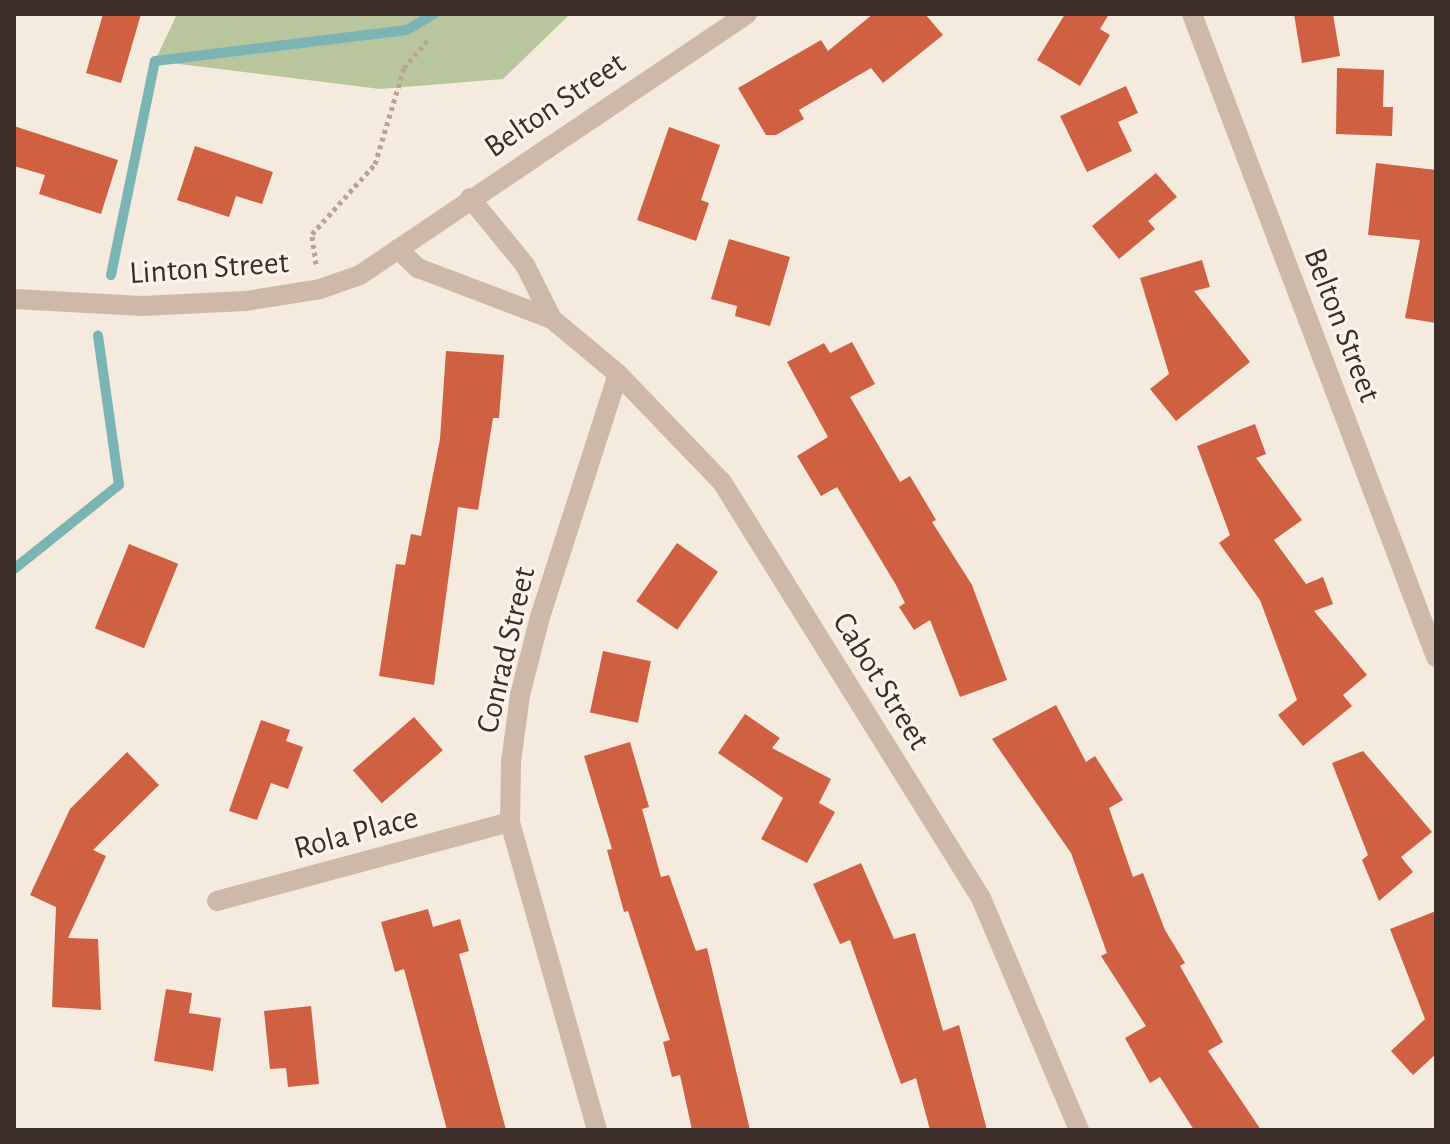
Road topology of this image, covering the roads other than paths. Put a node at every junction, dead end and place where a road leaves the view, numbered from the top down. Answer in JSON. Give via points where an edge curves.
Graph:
{"nodes":[{"id":1,"x":747,"y":14,"type":"edge"},
{"id":2,"x":1192,"y":14,"type":"edge"},
{"id":3,"x":470,"y":198,"type":"junction"},
{"id":4,"x":398,"y":249,"type":"junction"},
{"id":5,"x":14,"y":299,"type":"edge"},
{"id":6,"x":552,"y":319,"type":"junction"},
{"id":7,"x":618,"y":374,"type":"junction"},
{"id":8,"x":1436,"y":657,"type":"edge"},
{"id":9,"x":510,"y":822,"type":"junction"},
{"id":10,"x":217,"y":901,"type":"dead end"},
{"id":11,"x":597,"y":1130,"type":"edge"},
{"id":12,"x":1079,"y":1130,"type":"edge"}],
"edges":[{"from":1,"to":3,"type":"street","name":"Belton Street"},
{"from":2,"to":8,"type":"street","name":"Belton Street"},
{"from":3,"to":4,"type":"street","name":"Belton Street"},
{"from":3,"to":6,"type":"street","name":"Cabot Street","via":[[525,265]]},
{"from":4,"to":5,"type":"street","name":"Linton Street","via":[[360,275],[320,289],[246,301],[142,306]]},
{"from":4,"to":6,"type":"street","name":"Cabot Street","via":[[418,268]]},
{"from":6,"to":7,"type":"street","name":"Cabot Street"},
{"from":7,"to":9,"type":"street","name":"Conrad Street","via":[[520,695]]},
{"from":7,"to":12,"type":"street","name":"Cabot Street","via":[[722,482],[981,898]]},
{"from":9,"to":10,"type":"street","name":"Rola Place"},
{"from":9,"to":11,"type":"street","name":"Conrad Street"}]}
